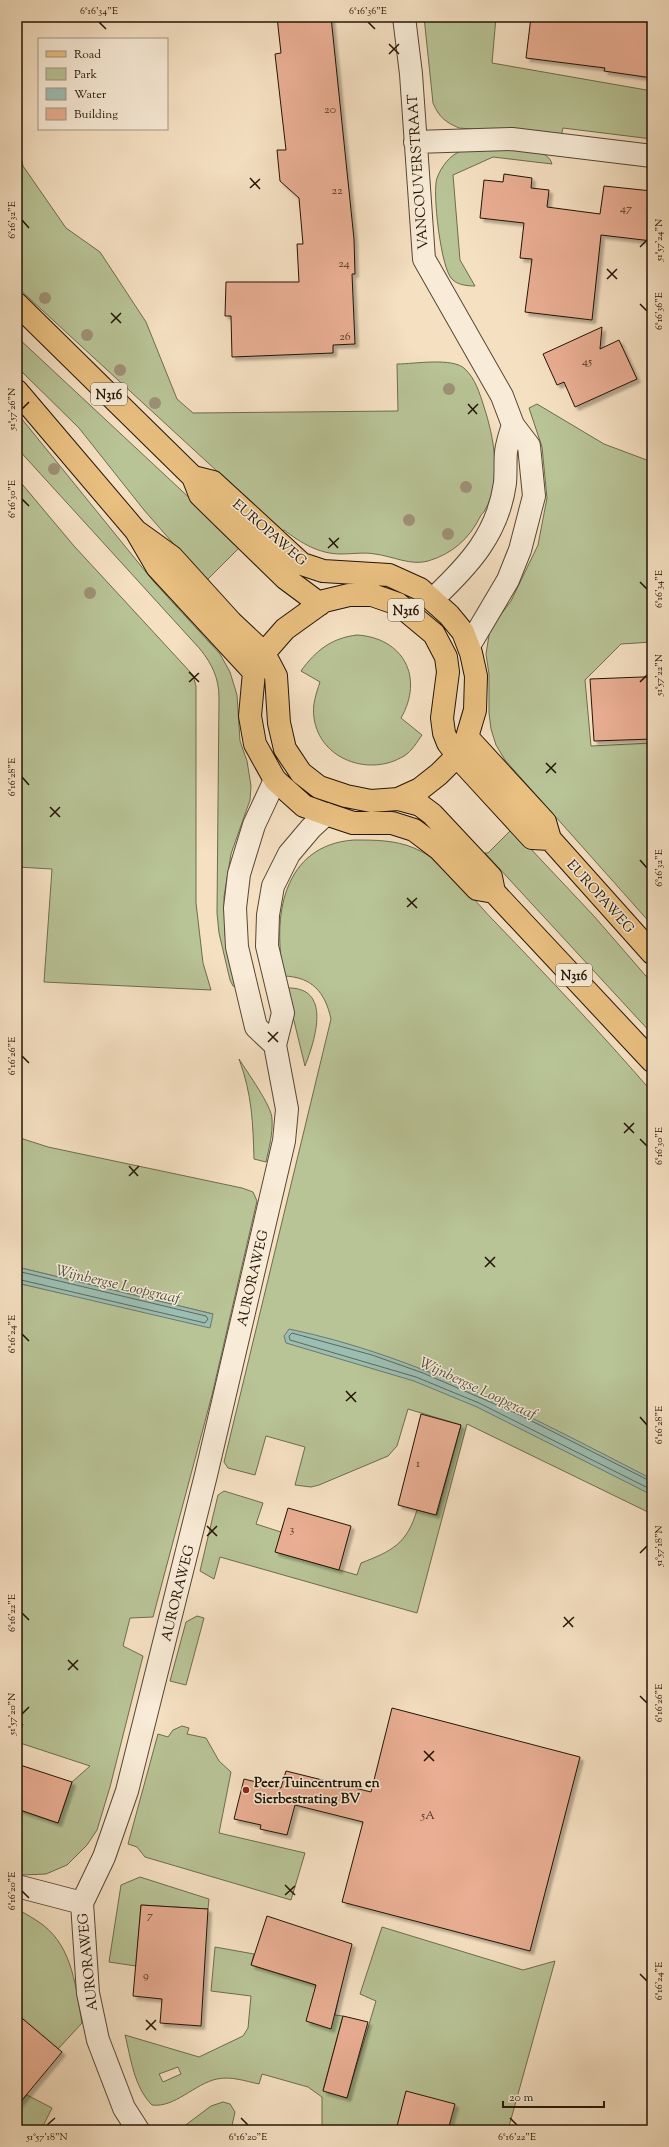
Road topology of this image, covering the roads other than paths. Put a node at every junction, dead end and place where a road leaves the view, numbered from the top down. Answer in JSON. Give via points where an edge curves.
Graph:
{"nodes":[{"id":1,"x":404,"y":17,"type":"edge"},
{"id":2,"x":415,"y":142,"type":"junction"},
{"id":3,"x":652,"y":156,"type":"edge"},
{"id":4,"x":17,"y":304,"type":"edge"},
{"id":5,"x":17,"y":391,"type":"edge"},
{"id":6,"x":512,"y":426,"type":"junction"},
{"id":7,"x":193,"y":477,"type":"junction"},
{"id":8,"x":136,"y":531,"type":"junction"},
{"id":9,"x":433,"y":599,"type":"junction"},
{"id":10,"x":320,"y":604,"type":"junction"},
{"id":11,"x":415,"y":617,"type":"junction"},
{"id":12,"x":469,"y":646,"type":"junction"},
{"id":13,"x":264,"y":653,"type":"junction"},
{"id":14,"x":254,"y":672,"type":"junction"},
{"id":15,"x":462,"y":747,"type":"junction"},
{"id":16,"x":275,"y":780,"type":"junction"},
{"id":17,"x":346,"y":796,"type":"junction"},
{"id":18,"x":398,"y":798,"type":"junction"},
{"id":19,"x":326,"y":814,"type":"junction"},
{"id":20,"x":494,"y":892,"type":"junction"},
{"id":21,"x":652,"y":953,"type":"edge"},
{"id":22,"x":275,"y":1045,"type":"junction"},
{"id":23,"x":652,"y":1061,"type":"edge"},
{"id":24,"x":17,"y":1886,"type":"edge"},
{"id":25,"x":82,"y":1903,"type":"junction"},
{"id":26,"x":138,"y":2130,"type":"edge"}],
"edges":[{"from":1,"to":2,"type":"street","name":"VANCOUVERSTRAAT"},
{"from":2,"to":3,"type":"street","via":[[512,139]]},
{"from":2,"to":6,"type":"street","name":"VANCOUVERSTRAAT","via":[[424,259],[502,396]]},
{"from":4,"to":7,"type":"main road","name":"EUROPAWEG","number":"N316"},
{"from":5,"to":8,"type":"main road","number":"N316"},
{"from":6,"to":9,"type":"street","via":[[506,450],[505,483],[496,520],[483,546],[457,577]]},
{"from":6,"to":12,"type":"street","name":"VANCOUVERSTRAAT","via":[[529,446],[534,496],[520,550],[508,580]]},
{"from":7,"to":9,"type":"main road","name":"EUROPAWEG","number":"N316","via":[[213,482],[302,564],[323,571],[389,575],[420,589]]},
{"from":7,"to":10,"type":"main road","name":"EUROPAWEG","number":"N316","via":[[200,495],[285,578]]},
{"from":8,"to":13,"type":"main road","number":"N316","via":[[172,557],[231,622]]},
{"from":8,"to":14,"type":"main road","number":"N316","via":[[157,567]]},
{"from":9,"to":11,"type":"main road","number":"N316"},
{"from":9,"to":12,"type":"main road","number":"N316","via":[[463,632]]},
{"from":10,"to":11,"type":"main road","number":"N316","via":[[349,595],[372,595],[398,604]]},
{"from":10,"to":13,"type":"main road","number":"N316","via":[[285,629]]},
{"from":11,"to":15,"type":"main road","number":"N316","via":[[434,634],[446,657],[448,672],[443,726],[448,743]]},
{"from":12,"to":15,"type":"main road","number":"N316","via":[[476,676],[475,710]]},
{"from":13,"to":14,"type":"main road","number":"N316"},
{"from":13,"to":17,"type":"main road","number":"N316","via":[[276,676],[279,723],[285,749],[301,773],[319,787]]},
{"from":14,"to":16,"type":"main road","number":"N316","via":[[250,716],[255,744]]},
{"from":15,"to":18,"type":"main road","number":"N316","via":[[439,774],[420,789]]},
{"from":15,"to":21,"type":"main road","name":"EUROPAWEG","number":"N316","via":[[532,838],[550,839]]},
{"from":16,"to":19,"type":"main road","number":"N316","via":[[304,806]]},
{"from":16,"to":22,"type":"street","via":[[254,825],[239,874],[235,908],[237,947],[256,1027]]},
{"from":17,"to":18,"type":"main road","number":"N316","via":[[371,801]]},
{"from":17,"to":19,"type":"main road"},
{"from":18,"to":20,"type":"main road","number":"N316","via":[[420,805],[432,814],[491,877]]},
{"from":19,"to":20,"type":"main road","number":"N316","via":[[353,823],[392,823],[414,830],[439,849],[477,889]]},
{"from":19,"to":22,"type":"street","name":"AURORAWEG","via":[[289,854],[273,886],[268,915],[267,946],[284,1013]]},
{"from":20,"to":23,"type":"main road","number":"N316"},
{"from":22,"to":25,"type":"street","name":"AURORAWEG","via":[[287,1109],[284,1141],[127,1791],[104,1857]]},
{"from":24,"to":25,"type":"street"},
{"from":25,"to":26,"type":"street","name":"AURORAWEG","via":[[88,1993],[98,2040],[124,2108]]}]}
